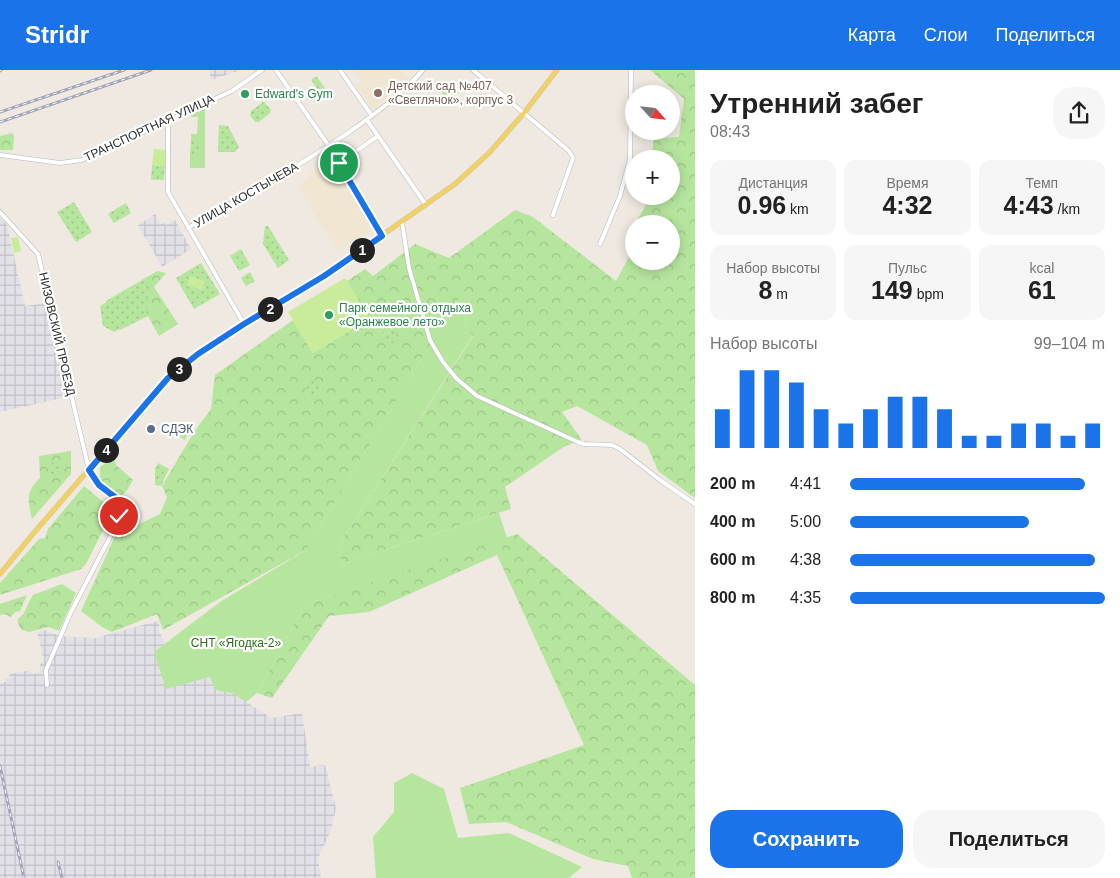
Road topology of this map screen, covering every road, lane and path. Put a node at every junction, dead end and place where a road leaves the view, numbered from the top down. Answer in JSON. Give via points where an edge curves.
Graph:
{"nodes":[{"id":1,"x":262,"y":70,"type":"edge"},
{"id":2,"x":276,"y":70,"type":"edge"},
{"id":3,"x":340,"y":70,"type":"edge"},
{"id":4,"x":423,"y":70,"type":"edge"},
{"id":5,"x":473,"y":70,"type":"edge"},
{"id":6,"x":557,"y":70,"type":"edge"},
{"id":7,"x":631,"y":70,"type":"edge"},
{"id":8,"x":524,"y":113,"type":"junction"},
{"id":9,"x":372,"y":116,"type":"junction"},
{"id":10,"x":367,"y":120,"type":"junction"},
{"id":11,"x":166,"y":121,"type":"junction"},
{"id":12,"x":378,"y":136,"type":"junction"},
{"id":13,"x":329,"y":146,"type":"junction"},
{"id":14,"x":0,"y":155,"type":"edge"},
{"id":15,"x":339,"y":163,"type":"junction"},
{"id":16,"x":426,"y":205,"type":"junction"},
{"id":17,"x":0,"y":212,"type":"edge"},
{"id":18,"x":553,"y":215,"type":"dead end"},
{"id":19,"x":402,"y":222,"type":"junction"},
{"id":20,"x":188,"y":228,"type":"junction"},
{"id":21,"x":382,"y":236,"type":"junction"},
{"id":22,"x":600,"y":244,"type":"dead end"},
{"id":23,"x":244,"y":324,"type":"junction"},
{"id":24,"x":89,"y":470,"type":"junction"},
{"id":25,"x":695,"y":504,"type":"edge"},
{"id":26,"x":0,"y":574,"type":"edge"},
{"id":27,"x":47,"y":685,"type":"dead end"}],
"edges":[{"from":1,"to":11,"type":"street","name":"ТРАНСПОРТНАЯ УЛИЦА","via":[[232,91]]},
{"from":2,"to":13,"type":"street"},
{"from":3,"to":9,"type":"street"},
{"from":4,"to":9,"type":"street","name":"УЛИЦА КОСТЫЧЕВА","via":[[407,88]]},
{"from":5,"to":8,"type":"street"},
{"from":6,"to":8,"type":"main road"},
{"from":7,"to":22,"type":"street","via":[[630,159],[620,196]]},
{"from":8,"to":16,"type":"main road","via":[[484,159]]},
{"from":8,"to":18,"type":"street","via":[[573,158]]},
{"from":9,"to":10,"type":"street","name":"УЛИЦА КОСТЫЧЕВА"},
{"from":10,"to":12,"type":"street"},
{"from":10,"to":13,"type":"street","name":"УЛИЦА КОСТЫЧЕВА"},
{"from":11,"to":14,"type":"street","name":"ТРАНСПОРТНАЯ УЛИЦА","via":[[82,160],[60,163]]},
{"from":11,"to":20,"type":"street","via":[[168,192]]},
{"from":12,"to":15,"type":"street"},
{"from":12,"to":16,"type":"street"},
{"from":13,"to":15,"type":"street"},
{"from":13,"to":20,"type":"street","name":"УЛИЦА КОСТЫЧЕВА"},
{"from":15,"to":21,"type":"street"},
{"from":16,"to":19,"type":"main road"},
{"from":17,"to":24,"type":"street","name":"НИЗОВСКИЙ ПРОЕЗД","via":[[38,254]]},
{"from":19,"to":21,"type":"main road"},
{"from":19,"to":25,"type":"street","via":[[409,268],[430,340],[456,378],[477,396],[578,442],[620,449]]},
{"from":20,"to":23,"type":"street"},
{"from":21,"to":23,"type":"main road","via":[[324,276]]},
{"from":23,"to":24,"type":"main road","via":[[168,378]]},
{"from":24,"to":26,"type":"main road"},
{"from":24,"to":27,"type":"street","via":[[99,485],[124,504],[46,670]]}]}
